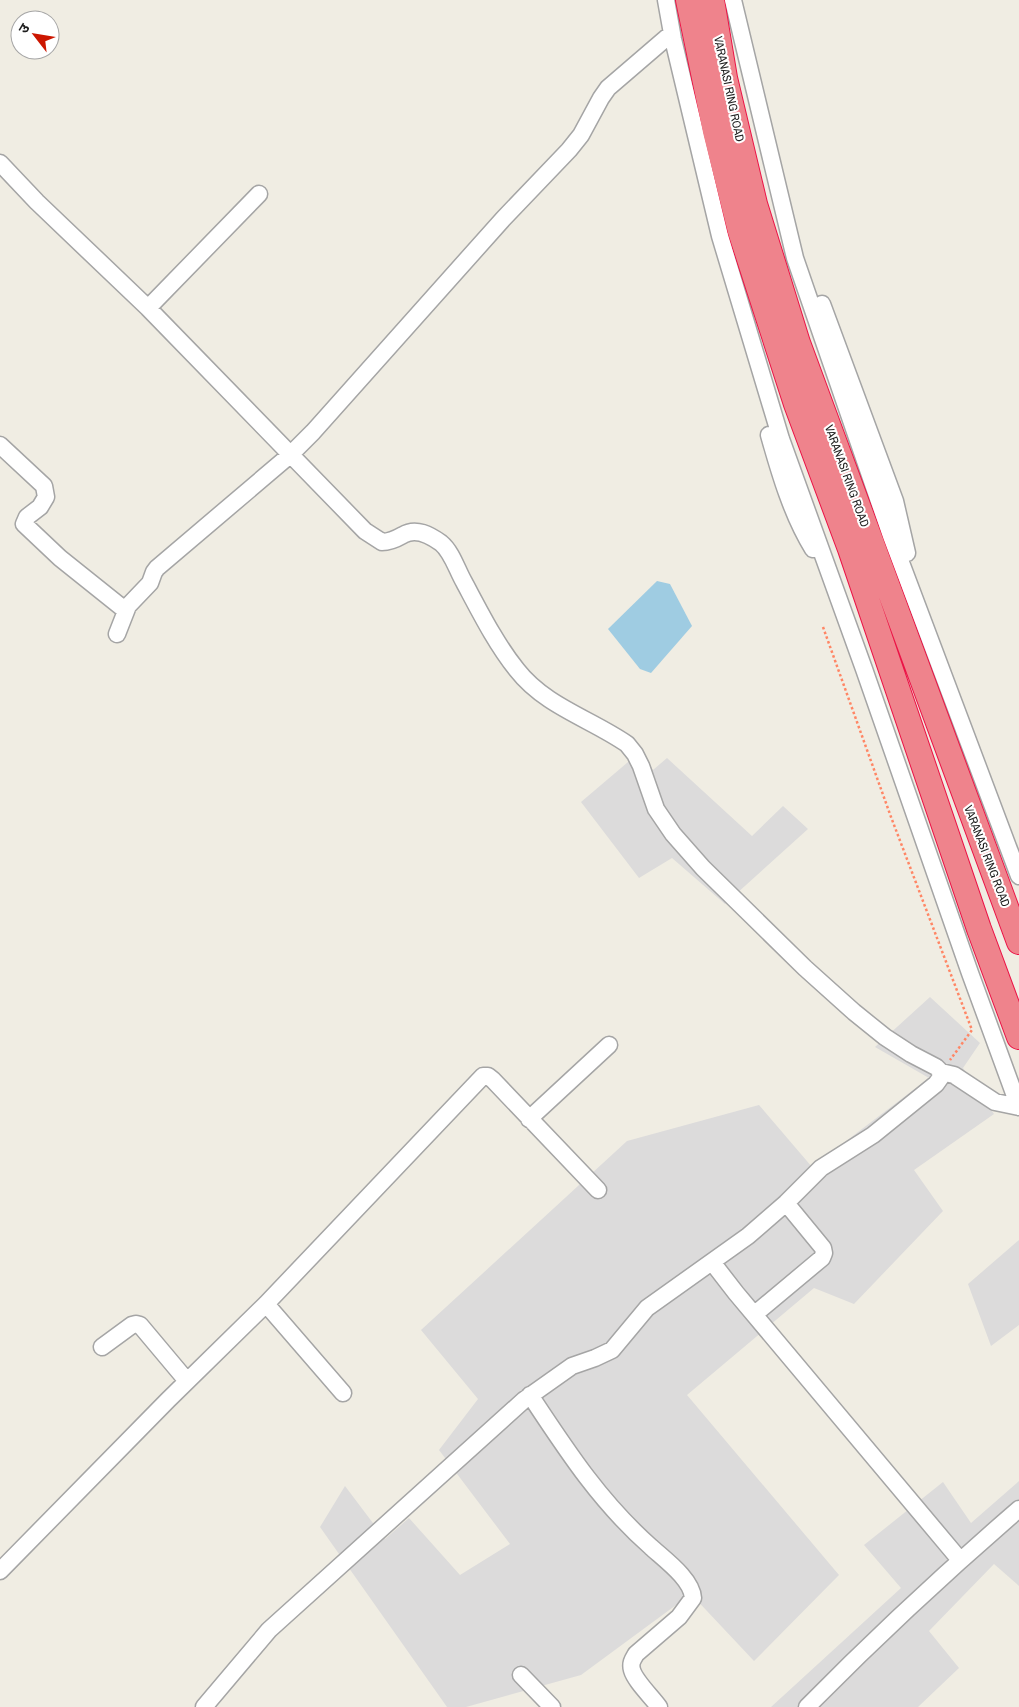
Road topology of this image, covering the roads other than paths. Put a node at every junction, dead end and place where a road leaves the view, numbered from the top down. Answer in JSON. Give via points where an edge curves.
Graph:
{"nodes":[{"id":1,"x":666,"y":0,"type":"edge"},
{"id":2,"x":688,"y":0,"type":"edge"},
{"id":3,"x":712,"y":0,"type":"edge"},
{"id":4,"x":733,"y":0,"type":"edge"},
{"id":5,"x":672,"y":33,"type":"junction"},
{"id":6,"x":0,"y":163,"type":"edge"},
{"id":7,"x":259,"y":194,"type":"dead end"},
{"id":8,"x":148,"y":308,"type":"junction"},
{"id":9,"x":0,"y":445,"type":"edge"},
{"id":10,"x":290,"y":455,"type":"junction"},
{"id":11,"x":126,"y":610,"type":"junction"},
{"id":12,"x":117,"y":634,"type":"dead end"},
{"id":13,"x":1019,"y":876,"type":"edge"},
{"id":14,"x":1019,"y":942,"type":"edge"},
{"id":15,"x":1019,"y":1037,"type":"edge"},
{"id":16,"x":609,"y":1045,"type":"dead end"},
{"id":17,"x":941,"y":1072,"type":"junction"},
{"id":18,"x":1019,"y":1107,"type":"edge"},
{"id":19,"x":530,"y":1119,"type":"junction"},
{"id":20,"x":598,"y":1190,"type":"dead end"},
{"id":21,"x":786,"y":1203,"type":"junction"},
{"id":22,"x":712,"y":1262,"type":"junction"},
{"id":23,"x":266,"y":1304,"type":"junction"},
{"id":24,"x":755,"y":1314,"type":"junction"},
{"id":25,"x":102,"y":1347,"type":"dead end"},
{"id":26,"x":187,"y":1381,"type":"junction"},
{"id":27,"x":343,"y":1393,"type":"dead end"},
{"id":28,"x":530,"y":1395,"type":"junction"},
{"id":29,"x":1019,"y":1508,"type":"edge"},
{"id":30,"x":960,"y":1560,"type":"junction"},
{"id":31,"x":0,"y":1571,"type":"edge"},
{"id":32,"x":521,"y":1675,"type":"dead end"},
{"id":33,"x":204,"y":1707,"type":"edge"},
{"id":34,"x":552,"y":1707,"type":"edge"},
{"id":35,"x":659,"y":1707,"type":"edge"},
{"id":36,"x":807,"y":1707,"type":"edge"}],
"edges":[{"from":1,"to":5,"type":"street"},
{"from":2,"to":15,"type":"highway","via":[[742,240],[796,404],[850,549]]},
{"from":3,"to":14,"type":"highway","name":"VARANASI RING ROAD","via":[[725,78],[755,204],[798,343]]},
{"from":4,"to":13,"type":"street","via":[[793,253],[891,536]]},
{"from":5,"to":10,"type":"street","via":[[608,88],[581,136],[569,150]]},
{"from":5,"to":18,"type":"street","via":[[720,236],[781,439]]},
{"from":6,"to":8,"type":"street"},
{"from":7,"to":8,"type":"street"},
{"from":8,"to":10,"type":"street"},
{"from":9,"to":11,"type":"street","via":[[44,486],[46,496],[24,524],[60,558]]},
{"from":10,"to":11,"type":"street","via":[[157,568],[150,583]]},
{"from":10,"to":17,"type":"street","via":[[375,539],[388,542],[413,531],[441,543],[483,617],[530,685],[626,744],[641,766],[656,810],[703,868],[854,1012],[885,1037]]},
{"from":11,"to":12,"type":"street"},
{"from":16,"to":19,"type":"street"},
{"from":17,"to":18,"type":"street","via":[[954,1075],[995,1102]]},
{"from":17,"to":21,"type":"street","via":[[936,1084],[873,1135],[821,1168]]},
{"from":19,"to":20,"type":"street"},
{"from":19,"to":23,"type":"street","via":[[493,1080],[483,1076]]},
{"from":21,"to":22,"type":"street"},
{"from":21,"to":24,"type":"street","via":[[824,1253]]},
{"from":22,"to":24,"type":"street"},
{"from":22,"to":28,"type":"street","via":[[647,1308],[612,1350],[572,1366]]},
{"from":23,"to":26,"type":"street"},
{"from":23,"to":27,"type":"street"},
{"from":24,"to":30,"type":"street"},
{"from":25,"to":26,"type":"street","via":[[132,1326],[140,1325]]},
{"from":26,"to":31,"type":"street"},
{"from":28,"to":33,"type":"street","via":[[269,1630]]},
{"from":28,"to":35,"type":"street","via":[[587,1480],[693,1592],[694,1598],[679,1617],[632,1661],[636,1677]]},
{"from":29,"to":30,"type":"street"},
{"from":30,"to":36,"type":"street"},
{"from":32,"to":34,"type":"street"}]}
